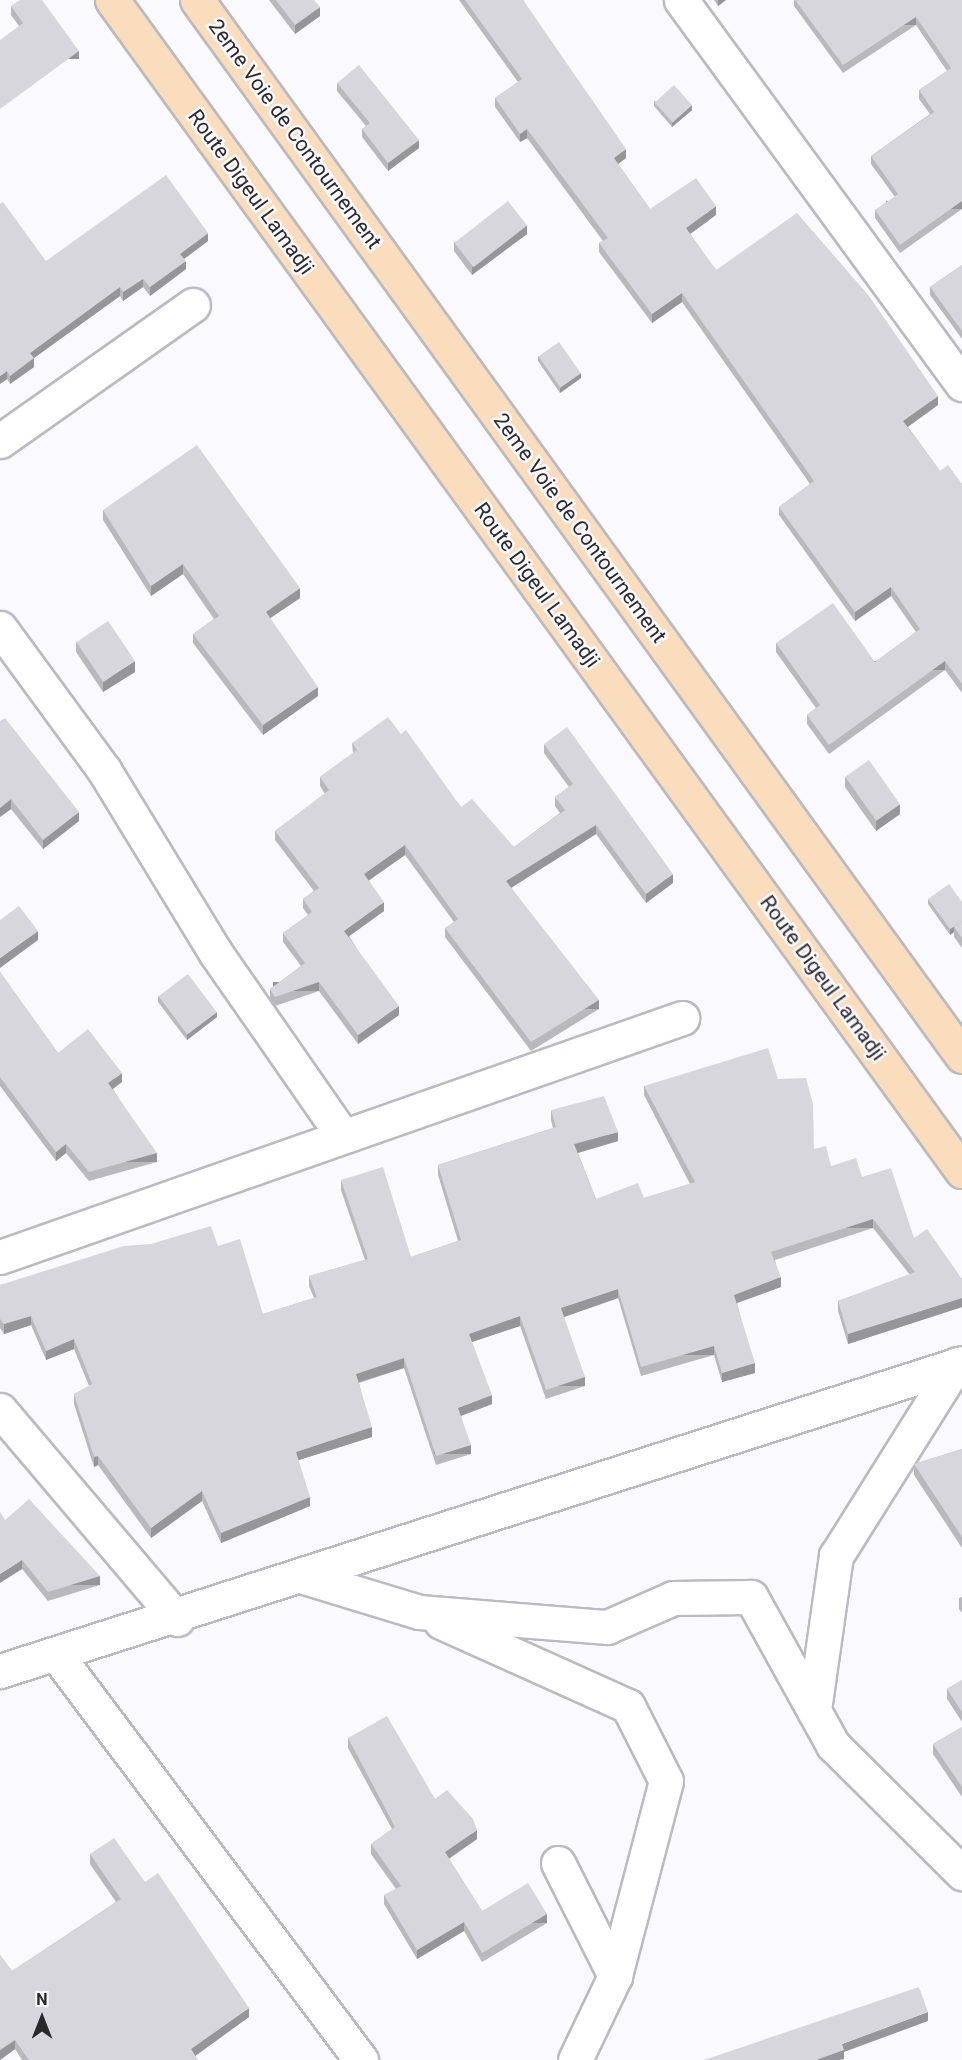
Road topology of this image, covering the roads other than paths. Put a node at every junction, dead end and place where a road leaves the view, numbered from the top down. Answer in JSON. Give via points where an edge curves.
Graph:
{"nodes":[{"id":1,"x":112,"y":0,"type":"edge"},
{"id":2,"x":197,"y":0,"type":"edge"},
{"id":3,"x":681,"y":0,"type":"edge"},
{"id":4,"x":193,"y":305,"type":"dead end"},
{"id":5,"x":962,"y":384,"type":"edge"},
{"id":6,"x":0,"y":441,"type":"edge"},
{"id":7,"x":0,"y":628,"type":"edge"},
{"id":8,"x":682,"y":1018,"type":"dead end"},
{"id":9,"x":962,"y":1056,"type":"edge"},
{"id":10,"x":342,"y":1135,"type":"junction"},
{"id":11,"x":962,"y":1170,"type":"edge"},
{"id":12,"x":0,"y":1257,"type":"edge"},
{"id":13,"x":959,"y":1364,"type":"edge"},
{"id":14,"x":0,"y":1410,"type":"edge"},
{"id":15,"x":304,"y":1577,"type":"junction"},
{"id":16,"x":419,"y":1612,"type":"junction"},
{"id":17,"x":177,"y":1618,"type":"junction"},
{"id":18,"x":56,"y":1654,"type":"junction"},
{"id":19,"x":0,"y":1671,"type":"edge"},
{"id":20,"x":814,"y":1710,"type":"junction"},
{"id":21,"x":558,"y":1863,"type":"dead end"},
{"id":22,"x":962,"y":1873,"type":"edge"},
{"id":23,"x":615,"y":1976,"type":"junction"},
{"id":24,"x":361,"y":2060,"type":"edge"},
{"id":25,"x":575,"y":2060,"type":"edge"}],
"edges":[{"from":1,"to":11,"type":"main road","name":"Route Digeul Lamadji"},
{"from":2,"to":9,"type":"main road","name":"2eme Voie de Contournement"},
{"from":3,"to":5,"type":"street"},
{"from":4,"to":6,"type":"street"},
{"from":7,"to":10,"type":"street","via":[[104,770],[216,952]]},
{"from":8,"to":10,"type":"street"},
{"from":10,"to":12,"type":"street"},
{"from":13,"to":15,"type":"street"},
{"from":13,"to":20,"type":"street","via":[[836,1556]]},
{"from":14,"to":17,"type":"street"},
{"from":15,"to":16,"type":"street"},
{"from":15,"to":17,"type":"street"},
{"from":16,"to":20,"type":"street","via":[[607,1627],[673,1598],[751,1597]]},
{"from":16,"to":23,"type":"street","via":[[628,1706],[666,1781]]},
{"from":17,"to":18,"type":"street"},
{"from":18,"to":19,"type":"street"},
{"from":18,"to":24,"type":"street"},
{"from":20,"to":22,"type":"street","via":[[833,1745]]},
{"from":21,"to":23,"type":"street"},
{"from":23,"to":25,"type":"street"}]}
